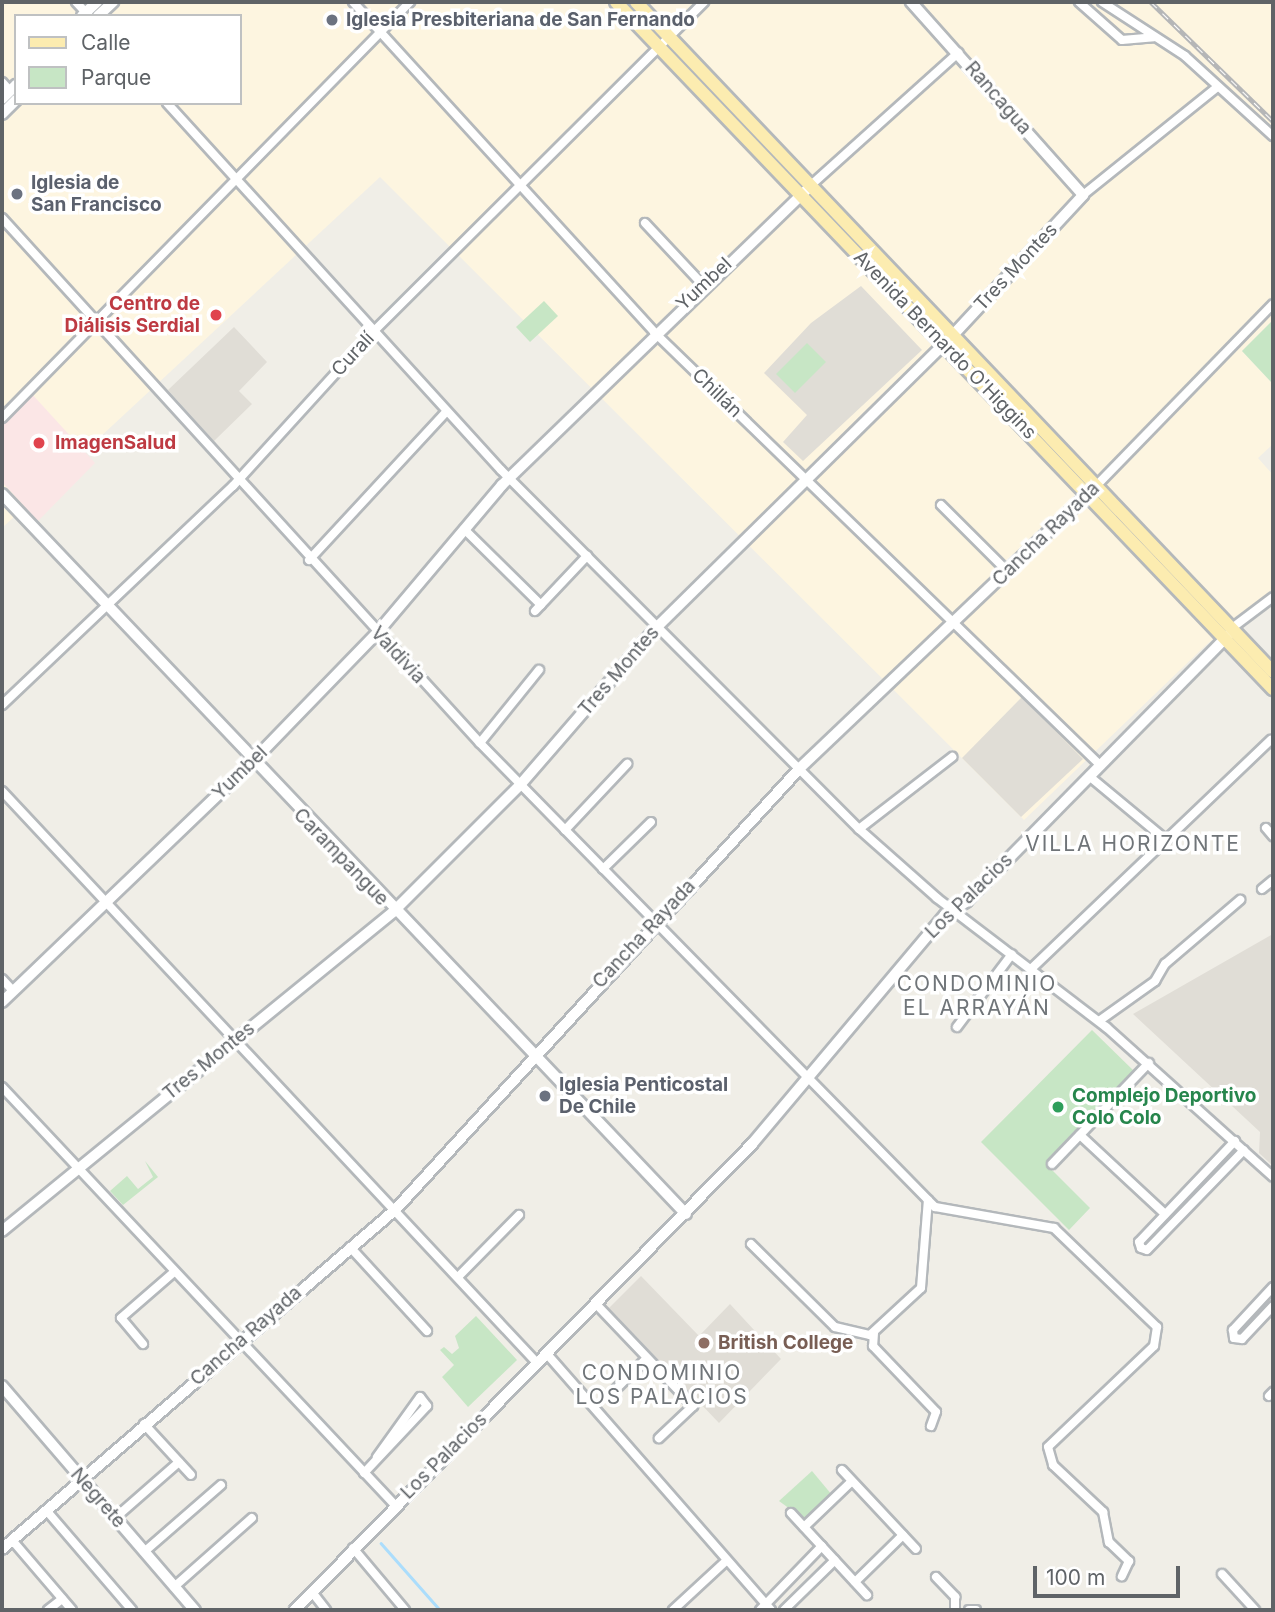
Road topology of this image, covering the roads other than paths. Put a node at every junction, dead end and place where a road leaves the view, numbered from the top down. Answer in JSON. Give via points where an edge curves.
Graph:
{"nodes":[{"id":1,"x":113,"y":2,"type":"edge"},
{"id":2,"x":353,"y":2,"type":"edge"},
{"id":3,"x":410,"y":2,"type":"edge"},
{"id":4,"x":616,"y":2,"type":"edge"},
{"id":5,"x":636,"y":2,"type":"edge"},
{"id":6,"x":704,"y":2,"type":"edge"},
{"id":7,"x":911,"y":2,"type":"edge"},
{"id":8,"x":1079,"y":2,"type":"edge"},
{"id":9,"x":1102,"y":2,"type":"edge"},
{"id":10,"x":100,"y":14,"type":"edge"},
{"id":11,"x":379,"y":31,"type":"junction"},
{"id":12,"x":669,"y":36,"type":"junction"},
{"id":13,"x":1154,"y":37,"type":"junction"},
{"id":14,"x":659,"y":46,"type":"junction"},
{"id":15,"x":958,"y":53,"type":"junction"},
{"id":16,"x":2,"y":82,"type":"edge"},
{"id":17,"x":1216,"y":89,"type":"junction"},
{"id":18,"x":11,"y":94,"type":"edge"},
{"id":19,"x":169,"y":105,"type":"edge"},
{"id":20,"x":2,"y":114,"type":"edge"},
{"id":21,"x":1273,"y":136,"type":"edge"},
{"id":22,"x":232,"y":177,"type":"junction"},
{"id":23,"x":811,"y":185,"type":"junction"},
{"id":24,"x":519,"y":186,"type":"junction"},
{"id":25,"x":801,"y":195,"type":"junction"},
{"id":26,"x":1083,"y":195,"type":"junction"},
{"id":27,"x":2,"y":218,"type":"edge"},
{"id":28,"x":645,"y":223,"type":"dead end"},
{"id":29,"x":703,"y":285,"type":"junction"},
{"id":30,"x":1273,"y":304,"type":"edge"},
{"id":31,"x":93,"y":322,"type":"junction"},
{"id":32,"x":654,"y":332,"type":"junction"},
{"id":33,"x":372,"y":333,"type":"junction"},
{"id":34,"x":954,"y":334,"type":"junction"},
{"id":35,"x":943,"y":344,"type":"junction"},
{"id":36,"x":446,"y":412,"type":"junction"},
{"id":37,"x":2,"y":418,"type":"edge"},
{"id":38,"x":509,"y":478,"type":"junction"},
{"id":39,"x":805,"y":478,"type":"junction"},
{"id":40,"x":237,"y":481,"type":"junction"},
{"id":41,"x":1097,"y":485,"type":"junction"},
{"id":42,"x":2,"y":494,"type":"edge"},
{"id":43,"x":1087,"y":495,"type":"junction"},
{"id":44,"x":941,"y":505,"type":"dead end"},
{"id":45,"x":464,"y":529,"type":"junction"},
{"id":46,"x":587,"y":556,"type":"junction"},
{"id":47,"x":309,"y":560,"type":"junction"},
{"id":48,"x":1007,"y":571,"type":"junction"},
{"id":49,"x":1273,"y":597,"type":"edge"},
{"id":50,"x":105,"y":607,"type":"junction"},
{"id":51,"x":955,"y":622,"type":"junction"},
{"id":52,"x":657,"y":627,"type":"junction"},
{"id":53,"x":1232,"y":628,"type":"junction"},
{"id":54,"x":377,"y":633,"type":"junction"},
{"id":55,"x":1225,"y":642,"type":"junction"},
{"id":56,"x":539,"y":670,"type":"dead end"},
{"id":57,"x":1273,"y":671,"type":"edge"},
{"id":58,"x":1273,"y":689,"type":"edge"},
{"id":59,"x":2,"y":705,"type":"edge"},
{"id":60,"x":1271,"y":740,"type":"dead end"},
{"id":61,"x":480,"y":743,"type":"junction"},
{"id":62,"x":952,"y":757,"type":"dead end"},
{"id":63,"x":251,"y":763,"type":"junction"},
{"id":64,"x":627,"y":764,"type":"dead end"},
{"id":65,"x":1100,"y":765,"type":"junction"},
{"id":66,"x":800,"y":768,"type":"junction"},
{"id":67,"x":1089,"y":776,"type":"junction"},
{"id":68,"x":520,"y":785,"type":"junction"},
{"id":69,"x":2,"y":791,"type":"edge"},
{"id":70,"x":651,"y":822,"type":"dead end"},
{"id":71,"x":1266,"y":828,"type":"dead end"},
{"id":72,"x":859,"y":829,"type":"junction"},
{"id":73,"x":565,"y":831,"type":"junction"},
{"id":74,"x":1273,"y":836,"type":"edge"},
{"id":75,"x":1166,"y":840,"type":"junction"},
{"id":76,"x":603,"y":869,"type":"junction"},
{"id":77,"x":1273,"y":880,"type":"edge"},
{"id":78,"x":1262,"y":889,"type":"dead end"},
{"id":79,"x":107,"y":899,"type":"junction"},
{"id":80,"x":1240,"y":900,"type":"dead end"},
{"id":81,"x":954,"y":909,"type":"junction"},
{"id":82,"x":393,"y":912,"type":"junction"},
{"id":83,"x":655,"y":922,"type":"junction"},
{"id":84,"x":1012,"y":954,"type":"junction"},
{"id":85,"x":1031,"y":969,"type":"junction"},
{"id":86,"x":2,"y":979,"type":"edge"},
{"id":87,"x":13,"y":991,"type":"junction"},
{"id":88,"x":2,"y":1002,"type":"edge"},
{"id":89,"x":1098,"y":1021,"type":"junction"},
{"id":90,"x":957,"y":1027,"type":"dead end"},
{"id":91,"x":234,"y":1040,"type":"junction"},
{"id":92,"x":531,"y":1056,"type":"junction"},
{"id":93,"x":1149,"y":1063,"type":"junction"},
{"id":94,"x":810,"y":1077,"type":"junction"},
{"id":95,"x":2,"y":1087,"type":"edge"},
{"id":96,"x":1080,"y":1135,"type":"junction"},
{"id":97,"x":1235,"y":1141,"type":"junction"},
{"id":98,"x":1244,"y":1150,"type":"junction"},
{"id":99,"x":1052,"y":1164,"type":"dead end"},
{"id":100,"x":75,"y":1169,"type":"junction"},
{"id":101,"x":1273,"y":1177,"type":"edge"},
{"id":102,"x":928,"y":1200,"type":"junction"},
{"id":103,"x":396,"y":1209,"type":"junction"},
{"id":104,"x":686,"y":1214,"type":"junction"},
{"id":105,"x":1165,"y":1214,"type":"junction"},
{"id":106,"x":519,"y":1215,"type":"dead end"},
{"id":107,"x":2,"y":1231,"type":"edge"},
{"id":108,"x":751,"y":1244,"type":"dead end"},
{"id":109,"x":350,"y":1247,"type":"junction"},
{"id":110,"x":173,"y":1273,"type":"junction"},
{"id":111,"x":458,"y":1277,"type":"junction"},
{"id":112,"x":1273,"y":1287,"type":"edge"},
{"id":113,"x":596,"y":1304,"type":"junction"},
{"id":114,"x":1272,"y":1311,"type":"edge"},
{"id":115,"x":427,"y":1331,"type":"dead end"},
{"id":116,"x":874,"y":1333,"type":"junction"},
{"id":117,"x":239,"y":1341,"type":"junction"},
{"id":118,"x":143,"y":1344,"type":"dead end"},
{"id":119,"x":547,"y":1353,"type":"junction"},
{"id":120,"x":647,"y":1358,"type":"junction"},
{"id":121,"x":537,"y":1363,"type":"junction"},
{"id":122,"x":2,"y":1386,"type":"edge"},
{"id":123,"x":615,"y":1390,"type":"dead end"},
{"id":124,"x":144,"y":1424,"type":"junction"},
{"id":125,"x":931,"y":1426,"type":"dead end"},
{"id":126,"x":659,"y":1438,"type":"dead end"},
{"id":127,"x":377,"y":1457,"type":"junction"},
{"id":128,"x":179,"y":1462,"type":"junction"},
{"id":129,"x":842,"y":1470,"type":"dead end"},
{"id":130,"x":364,"y":1473,"type":"junction"},
{"id":131,"x":191,"y":1475,"type":"dead end"},
{"id":132,"x":82,"y":1479,"type":"junction"},
{"id":133,"x":852,"y":1481,"type":"junction"},
{"id":134,"x":221,"y":1485,"type":"dead end"},
{"id":135,"x":395,"y":1505,"type":"junction"},
{"id":136,"x":46,"y":1510,"type":"junction"},
{"id":137,"x":791,"y":1513,"type":"dead end"},
{"id":138,"x":115,"y":1518,"type":"junction"},
{"id":139,"x":252,"y":1518,"type":"dead end"},
{"id":140,"x":804,"y":1527,"type":"junction"},
{"id":141,"x":903,"y":1535,"type":"junction"},
{"id":142,"x":12,"y":1540,"type":"junction"},
{"id":143,"x":822,"y":1546,"type":"junction"},
{"id":144,"x":354,"y":1548,"type":"junction"},
{"id":145,"x":2,"y":1549,"type":"edge"},
{"id":146,"x":916,"y":1549,"type":"dead end"},
{"id":147,"x":144,"y":1552,"type":"junction"},
{"id":148,"x":835,"y":1560,"type":"junction"},
{"id":149,"x":726,"y":1561,"type":"junction"},
{"id":150,"x":1222,"y":1574,"type":"dead end"},
{"id":151,"x":1122,"y":1576,"type":"dead end"},
{"id":152,"x":936,"y":1577,"type":"dead end"},
{"id":153,"x":855,"y":1583,"type":"junction"},
{"id":154,"x":174,"y":1587,"type":"junction"},
{"id":155,"x":312,"y":1592,"type":"junction"},
{"id":156,"x":867,"y":1595,"type":"dead end"},
{"id":157,"x":62,"y":1599,"type":"junction"},
{"id":158,"x":189,"y":1608,"type":"edge"},
{"id":159,"x":766,"y":1608,"type":"edge"},
{"id":160,"x":48,"y":1610,"type":"edge"},
{"id":161,"x":72,"y":1610,"type":"edge"},
{"id":162,"x":132,"y":1610,"type":"edge"},
{"id":163,"x":295,"y":1610,"type":"edge"},
{"id":164,"x":326,"y":1610,"type":"edge"},
{"id":165,"x":405,"y":1610,"type":"edge"},
{"id":166,"x":673,"y":1610,"type":"edge"},
{"id":167,"x":784,"y":1610,"type":"edge"},
{"id":168,"x":956,"y":1610,"type":"edge"},
{"id":169,"x":968,"y":1610,"type":"edge"},
{"id":170,"x":976,"y":1610,"type":"edge"},
{"id":171,"x":1255,"y":1610,"type":"edge"}],
"edges":[{"from":1,"to":10,"type":"street"},
{"from":2,"to":11,"type":"street","name":"Chillán"},
{"from":3,"to":11,"type":"street"},
{"from":4,"to":14,"type":"main road","name":"Avenida Bernardo O'Higgins"},
{"from":5,"to":12,"type":"main road","name":"Avenida Bernardo O'Higgins"},
{"from":6,"to":12,"type":"street","name":"Curalí"},
{"from":7,"to":15,"type":"street","name":"Rancagua"},
{"from":8,"to":13,"type":"street","via":[[1122,40]]},
{"from":9,"to":13,"type":"street"},
{"from":11,"to":22,"type":"street"},
{"from":11,"to":24,"type":"street","name":"Chillán"},
{"from":12,"to":14,"type":"street","name":"Curalí"},
{"from":12,"to":23,"type":"main road","name":"Avenida Bernardo O'Higgins"},
{"from":13,"to":17,"type":"street","via":[[1185,56]]},
{"from":14,"to":24,"type":"street","name":"Curalí"},
{"from":14,"to":25,"type":"main road","name":"Avenida Bernardo O'Higgins"},
{"from":15,"to":23,"type":"street","name":"Yumbel"},
{"from":15,"to":26,"type":"street","name":"Rancagua"},
{"from":16,"to":18,"type":"street"},
{"from":17,"to":21,"type":"street"},
{"from":17,"to":26,"type":"street","name":"Tres Montes"},
{"from":18,"to":20,"type":"street"},
{"from":19,"to":22,"type":"street"},
{"from":22,"to":31,"type":"street"},
{"from":22,"to":33,"type":"street"},
{"from":23,"to":25,"type":"street","name":"Yumbel"},
{"from":23,"to":34,"type":"main road","name":"Avenida Bernardo O'Higgins"},
{"from":24,"to":32,"type":"street","name":"Chillán"},
{"from":24,"to":33,"type":"street","name":"Curalí"},
{"from":25,"to":29,"type":"street","name":"Yumbel"},
{"from":25,"to":35,"type":"main road","name":"Avenida Bernardo O'Higgins"},
{"from":26,"to":34,"type":"street","name":"Tres Montes"},
{"from":27,"to":31,"type":"street","name":"Valdivia"},
{"from":28,"to":29,"type":"street"},
{"from":29,"to":32,"type":"street","name":"Yumbel"},
{"from":30,"to":41,"type":"street","name":"Cancha Rayada"},
{"from":31,"to":37,"type":"street"},
{"from":31,"to":40,"type":"street","name":"Valdivia"},
{"from":32,"to":38,"type":"street","name":"Yumbel"},
{"from":32,"to":39,"type":"street","name":"Chillán"},
{"from":33,"to":36,"type":"street"},
{"from":33,"to":40,"type":"street","name":"Curalí"},
{"from":34,"to":35,"type":"street","name":"Tres Montes"},
{"from":34,"to":41,"type":"main road","name":"Avenida Bernardo O'Higgins"},
{"from":35,"to":39,"type":"street","name":"Tres Montes"},
{"from":35,"to":43,"type":"main road","name":"Avenida Bernardo O'Higgins"},
{"from":36,"to":38,"type":"street"},
{"from":36,"to":47,"type":"street"},
{"from":38,"to":45,"type":"street","name":"Yumbel"},
{"from":38,"to":46,"type":"street"},
{"from":39,"to":51,"type":"street","name":"Chillán"},
{"from":39,"to":52,"type":"street","name":"Tres Montes"},
{"from":40,"to":47,"type":"street","name":"Valdivia"},
{"from":40,"to":50,"type":"street","name":"Curalí"},
{"from":41,"to":43,"type":"street","name":"Cancha Rayada"},
{"from":41,"to":53,"type":"main road","name":"Avenida Bernardo O'Higgins"},
{"from":42,"to":50,"type":"street","name":"Carampangue"},
{"from":43,"to":48,"type":"street","name":"Cancha Rayada"},
{"from":43,"to":55,"type":"main road","name":"Avenida Bernardo O'Higgins"},
{"from":44,"to":48,"type":"street"},
{"from":45,"to":46,"type":"street","via":[[538,608]]},
{"from":45,"to":54,"type":"street","name":"Yumbel"},
{"from":46,"to":52,"type":"street"},
{"from":47,"to":54,"type":"street","name":"Valdivia"},
{"from":48,"to":51,"type":"street","name":"Cancha Rayada"},
{"from":49,"to":53,"type":"street","name":"Los Palacios"},
{"from":50,"to":59,"type":"street","name":"Curalí"},
{"from":50,"to":63,"type":"street","name":"Carampangue"},
{"from":51,"to":65,"type":"street","name":"Chillán"},
{"from":51,"to":66,"type":"street","name":"Cancha Rayada"},
{"from":52,"to":66,"type":"street"},
{"from":52,"to":68,"type":"street","name":"Tres Montes"},
{"from":53,"to":55,"type":"street","name":"Los Palacios"},
{"from":53,"to":57,"type":"main road","name":"Avenida Bernardo O'Higgins"},
{"from":54,"to":61,"type":"street","name":"Valdivia"},
{"from":54,"to":63,"type":"street","name":"Yumbel"},
{"from":55,"to":58,"type":"main road","name":"Avenida Bernardo O'Higgins"},
{"from":55,"to":65,"type":"street","name":"Los Palacios"},
{"from":56,"to":61,"type":"street"},
{"from":60,"to":75,"type":"street"},
{"from":61,"to":68,"type":"street","name":"Valdivia"},
{"from":62,"to":72,"type":"street"},
{"from":63,"to":79,"type":"street","name":"Yumbel"},
{"from":63,"to":82,"type":"street","name":"Carampangue"},
{"from":64,"to":73,"type":"street"},
{"from":65,"to":67,"type":"street","name":"Los Palacios"},
{"from":66,"to":72,"type":"street"},
{"from":66,"to":83,"type":"street","name":"Cancha Rayada"},
{"from":67,"to":75,"type":"street"},
{"from":67,"to":81,"type":"street","name":"Los Palacios"},
{"from":68,"to":73,"type":"street","name":"Valdivia"},
{"from":68,"to":82,"type":"street","name":"Tres Montes"},
{"from":69,"to":79,"type":"street"},
{"from":70,"to":76,"type":"street"},
{"from":71,"to":74,"type":"street"},
{"from":72,"to":81,"type":"street"},
{"from":73,"to":76,"type":"street","name":"Valdivia"},
{"from":75,"to":85,"type":"street"},
{"from":76,"to":83,"type":"street","name":"Valdivia"},
{"from":77,"to":78,"type":"street"},
{"from":79,"to":87,"type":"street","name":"Yumbel"},
{"from":79,"to":91,"type":"street"},
{"from":80,"to":89,"type":"street","via":[[1165,964],[1155,981]]},
{"from":81,"to":84,"type":"street"},
{"from":81,"to":94,"type":"street","name":"Los Palacios"},
{"from":82,"to":91,"type":"street","name":"Tres Montes"},
{"from":82,"to":92,"type":"street","name":"Carampangue"},
{"from":83,"to":92,"type":"street","name":"Cancha Rayada"},
{"from":83,"to":94,"type":"street","name":"Valdivia"},
{"from":84,"to":85,"type":"street"},
{"from":84,"to":90,"type":"street"},
{"from":85,"to":89,"type":"street"},
{"from":86,"to":87,"type":"street"},
{"from":87,"to":88,"type":"street","name":"Yumbel"},
{"from":89,"to":93,"type":"street"},
{"from":91,"to":100,"type":"street","name":"Tres Montes"},
{"from":91,"to":103,"type":"street"},
{"from":92,"to":103,"type":"street","name":"Cancha Rayada"},
{"from":92,"to":104,"type":"street","name":"Carampangue"},
{"from":93,"to":96,"type":"street"},
{"from":93,"to":97,"type":"street"},
{"from":94,"to":102,"type":"street","name":"Valdivia"},
{"from":94,"to":104,"type":"street","name":"Los Palacios"},
{"from":95,"to":100,"type":"street"},
{"from":96,"to":99,"type":"street"},
{"from":96,"to":105,"type":"street"},
{"from":97,"to":98,"type":"street"},
{"from":97,"to":105,"type":"street"},
{"from":98,"to":101,"type":"street"},
{"from":98,"to":105,"type":"street","via":[[1144,1250],[1139,1242]]},
{"from":100,"to":107,"type":"street","name":"Tres Montes"},
{"from":100,"to":110,"type":"street"},
{"from":102,"to":116,"type":"street","via":[[921,1288]]},
{"from":102,"to":151,"type":"street","via":[[935,1206],[1054,1228],[1157,1327],[1154,1346],[1048,1447],[1054,1465],[1103,1512],[1109,1542],[1129,1561]]},
{"from":103,"to":109,"type":"street","name":"Cancha Rayada"},
{"from":103,"to":111,"type":"street"},
{"from":104,"to":113,"type":"street","name":"Los Palacios"},
{"from":106,"to":111,"type":"street"},
{"from":108,"to":116,"type":"street","via":[[835,1327]]},
{"from":109,"to":115,"type":"street"},
{"from":109,"to":117,"type":"street","name":"Cancha Rayada"},
{"from":110,"to":117,"type":"street"},
{"from":110,"to":118,"type":"street","via":[[121,1318]]},
{"from":111,"to":121,"type":"street"},
{"from":112,"to":114,"type":"street","via":[[1233,1330],[1234,1338],[1242,1339]]},
{"from":113,"to":119,"type":"street","name":"Los Palacios"},
{"from":113,"to":120,"type":"street"},
{"from":116,"to":125,"type":"street","via":[[873,1346],[936,1412]]},
{"from":117,"to":124,"type":"street","name":"Cancha Rayada"},
{"from":117,"to":130,"type":"street"},
{"from":119,"to":121,"type":"street","name":"Los Palacios"},
{"from":119,"to":149,"type":"street"},
{"from":120,"to":123,"type":"street"},
{"from":120,"to":126,"type":"street","via":[[693,1406]]},
{"from":121,"to":135,"type":"street","name":"Los Palacios"},
{"from":122,"to":132,"type":"street","name":"Negrete"},
{"from":124,"to":128,"type":"street"},
{"from":124,"to":132,"type":"street","name":"Cancha Rayada"},
{"from":127,"to":127,"type":"street","via":[[427,1406],[420,1397],[380,1448]]},
{"from":127,"to":130,"type":"street"},
{"from":128,"to":131,"type":"street"},
{"from":128,"to":138,"type":"street"},
{"from":129,"to":133,"type":"street"},
{"from":130,"to":135,"type":"street"},
{"from":132,"to":136,"type":"street","name":"Cancha Rayada"},
{"from":132,"to":138,"type":"street","name":"Negrete"},
{"from":133,"to":140,"type":"street"},
{"from":133,"to":141,"type":"street"},
{"from":134,"to":147,"type":"street"},
{"from":135,"to":144,"type":"street","name":"Los Palacios"},
{"from":136,"to":142,"type":"street","name":"Cancha Rayada"},
{"from":136,"to":162,"type":"street"},
{"from":137,"to":140,"type":"street"},
{"from":138,"to":147,"type":"street","name":"Negrete"},
{"from":139,"to":154,"type":"street"},
{"from":140,"to":143,"type":"street"},
{"from":141,"to":146,"type":"street"},
{"from":141,"to":153,"type":"street"},
{"from":142,"to":145,"type":"street","name":"Cancha Rayada"},
{"from":142,"to":157,"type":"street"},
{"from":143,"to":148,"type":"street"},
{"from":143,"to":159,"type":"street"},
{"from":144,"to":155,"type":"street","name":"Los Palacios"},
{"from":144,"to":165,"type":"street"},
{"from":147,"to":154,"type":"street","name":"Negrete"},
{"from":148,"to":153,"type":"street"},
{"from":148,"to":167,"type":"street"},
{"from":149,"to":159,"type":"street"},
{"from":149,"to":166,"type":"street"},
{"from":150,"to":171,"type":"street"},
{"from":152,"to":168,"type":"street","via":[[956,1597]]},
{"from":153,"to":156,"type":"street"},
{"from":154,"to":158,"type":"street","name":"Negrete"},
{"from":155,"to":163,"type":"street","name":"Los Palacios"},
{"from":155,"to":164,"type":"street"},
{"from":157,"to":160,"type":"street"},
{"from":157,"to":161,"type":"street"},
{"from":169,"to":170,"type":"street"}]}
